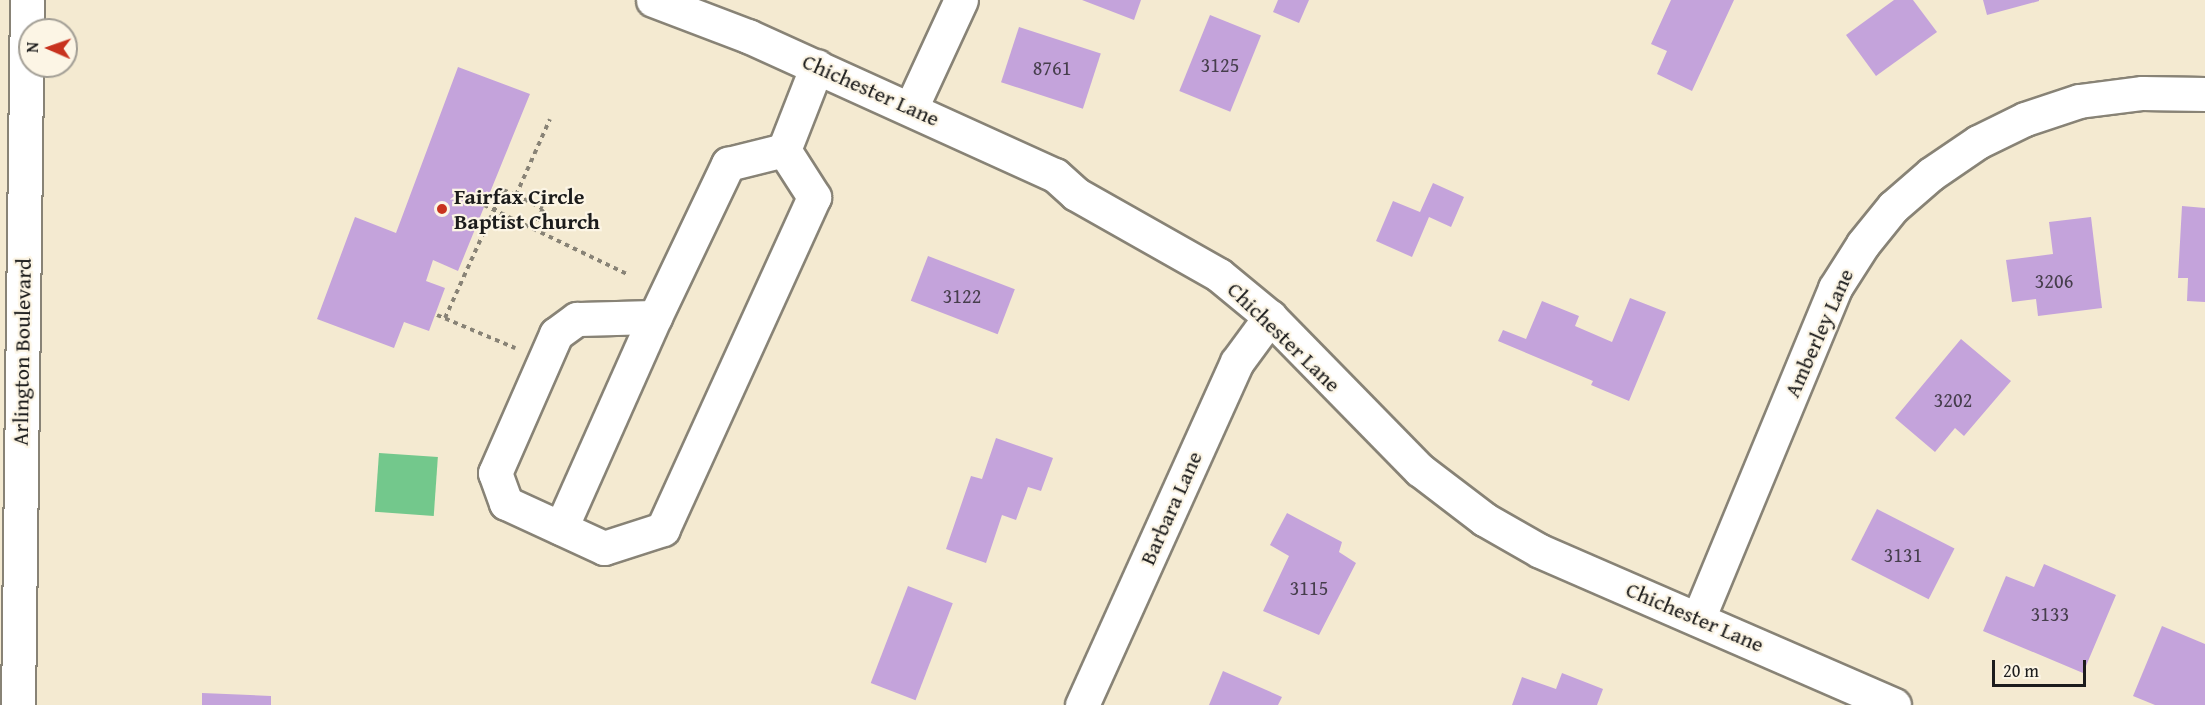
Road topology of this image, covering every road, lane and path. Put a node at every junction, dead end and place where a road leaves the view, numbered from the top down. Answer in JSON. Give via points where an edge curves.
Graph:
{"nodes":[{"id":1,"x":27,"y":0,"type":"edge"},
{"id":2,"x":653,"y":0,"type":"edge"},
{"id":3,"x":961,"y":0,"type":"edge"},
{"id":4,"x":817,"y":66,"type":"junction"},
{"id":5,"x":2205,"y":94,"type":"edge"},
{"id":6,"x":911,"y":108,"type":"junction"},
{"id":7,"x":550,"y":119,"type":"dead end"},
{"id":8,"x":784,"y":150,"type":"junction"},
{"id":9,"x":516,"y":195,"type":"junction"},
{"id":10,"x":484,"y":205,"type":"dead end"},
{"id":11,"x":494,"y":210,"type":"junction"},
{"id":12,"x":533,"y":228,"type":"junction"},
{"id":13,"x":629,"y":274,"type":"dead end"},
{"id":14,"x":437,"y":315,"type":"dead end"},
{"id":15,"x":655,"y":317,"type":"junction"},
{"id":16,"x":1270,"y":317,"type":"junction"},
{"id":17,"x":445,"y":318,"type":"junction"},
{"id":18,"x":518,"y":350,"type":"dead end"},
{"id":19,"x":10,"y":458,"type":"edge"},
{"id":20,"x":561,"y":528,"type":"junction"},
{"id":21,"x":1698,"y":619,"type":"junction"},
{"id":22,"x":18,"y":705,"type":"edge"},
{"id":23,"x":1082,"y":705,"type":"edge"},
{"id":24,"x":1894,"y":705,"type":"edge"}],
"edges":[{"from":1,"to":19,"type":"street","name":"Arlington Boulevard"},
{"from":2,"to":4,"type":"street","name":"Chichester Lane"},
{"from":3,"to":6,"type":"street"},
{"from":4,"to":6,"type":"street","name":"Chichester Lane"},
{"from":4,"to":8,"type":"street"},
{"from":5,"to":21,"type":"street","name":"Amberley Lane","via":[[2142,93],[2079,101],[2025,119],[1941,167],[1893,207],[1835,288]]},
{"from":6,"to":16,"type":"street","name":"Chichester Lane","via":[[1055,175],[1076,194],[1219,275]]},
{"from":7,"to":9,"type":"path"},
{"from":8,"to":15,"type":"street","via":[[728,164]]},
{"from":8,"to":20,"type":"street","via":[[814,197],[663,529],[604,548]]},
{"from":9,"to":11,"type":"path","via":[[503,190]]},
{"from":9,"to":12,"type":"path","via":[[543,209]]},
{"from":10,"to":11,"type":"path"},
{"from":11,"to":12,"type":"path"},
{"from":11,"to":17,"type":"path"},
{"from":12,"to":13,"type":"path"},
{"from":14,"to":17,"type":"path"},
{"from":15,"to":20,"type":"street"},
{"from":15,"to":20,"type":"street","via":[[578,319],[556,333],[495,473],[506,503]]},
{"from":16,"to":21,"type":"street","name":"Chichester Lane","via":[[1385,438],[1484,519],[1540,551]]},
{"from":16,"to":23,"type":"street","name":"Barbara Lane","via":[[1237,362]]},
{"from":17,"to":18,"type":"path"},
{"from":19,"to":22,"type":"street","name":"Arlington Boulevard"},
{"from":21,"to":24,"type":"street","name":"Chichester Lane"}]}
